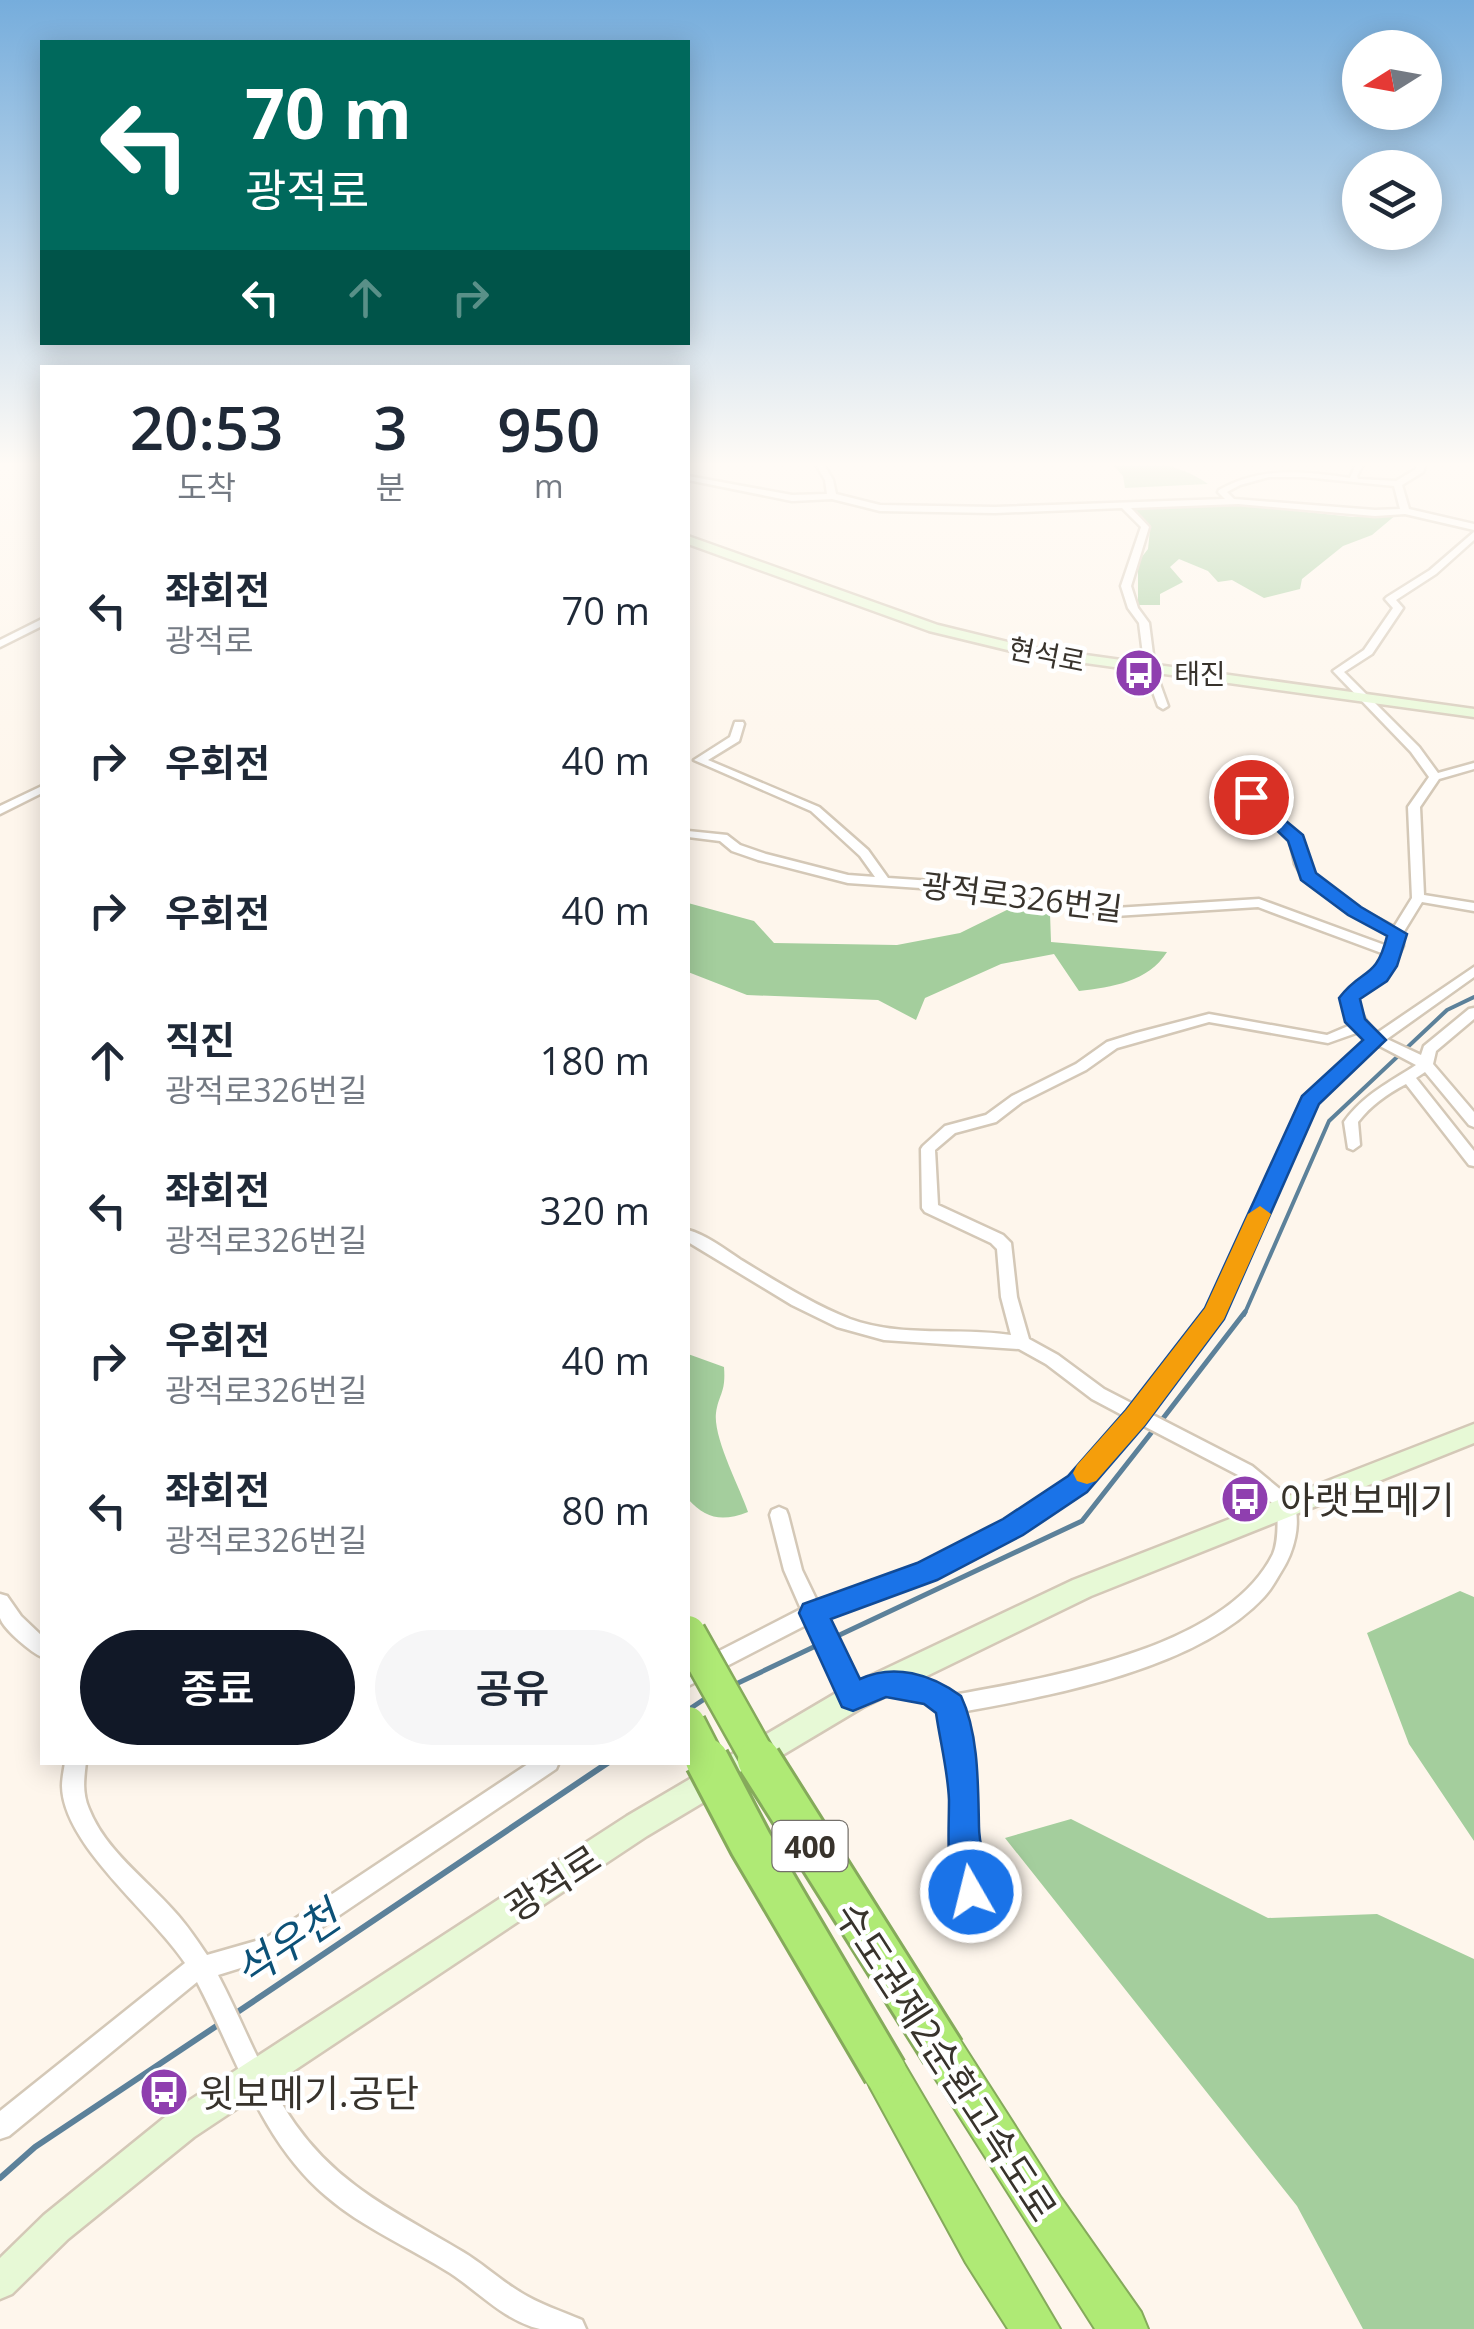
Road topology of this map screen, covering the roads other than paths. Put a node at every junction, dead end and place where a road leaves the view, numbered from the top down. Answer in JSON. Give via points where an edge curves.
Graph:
{"nodes":[{"id":1,"x":771,"y":570,"type":"edge"},
{"id":2,"x":1131,"y":570,"type":"edge"},
{"id":3,"x":1436,"y":570,"type":"edge"},
{"id":4,"x":40,"y":623,"type":"edge"},
{"id":5,"x":0,"y":644,"type":"edge"},
{"id":6,"x":1150,"y":670,"type":"junction"},
{"id":7,"x":1362,"y":699,"type":"junction"},
{"id":8,"x":1163,"y":706,"type":"dead end"},
{"id":9,"x":1474,"y":714,"type":"edge"},
{"id":10,"x":738,"y":724,"type":"dead end"},
{"id":11,"x":1474,"y":766,"type":"edge"},
{"id":12,"x":1435,"y":777,"type":"junction"},
{"id":13,"x":40,"y":790,"type":"edge"},
{"id":14,"x":1251,"y":797,"type":"dead end"},
{"id":15,"x":0,"y":810,"type":"edge"},
{"id":16,"x":690,"y":834,"type":"edge"},
{"id":17,"x":884,"y":880,"type":"junction"},
{"id":18,"x":1418,"y":898,"type":"junction"},
{"id":19,"x":1474,"y":907,"type":"edge"},
{"id":20,"x":1397,"y":934,"type":"junction"},
{"id":21,"x":1392,"y":952,"type":"junction"},
{"id":22,"x":1474,"y":971,"type":"edge"},
{"id":23,"x":1474,"y":1012,"type":"edge"},
{"id":24,"x":1359,"y":1027,"type":"junction"},
{"id":25,"x":1376,"y":1040,"type":"junction"},
{"id":26,"x":1422,"y":1062,"type":"junction"},
{"id":27,"x":1407,"y":1076,"type":"junction"},
{"id":28,"x":1474,"y":1122,"type":"edge"},
{"id":29,"x":1354,"y":1145,"type":"dead end"},
{"id":30,"x":1474,"y":1161,"type":"edge"},
{"id":31,"x":690,"y":1236,"type":"edge"},
{"id":32,"x":1022,"y":1343,"type":"junction"},
{"id":33,"x":1138,"y":1414,"type":"junction"},
{"id":34,"x":1474,"y":1433,"type":"edge"},
{"id":35,"x":1288,"y":1504,"type":"junction"},
{"id":36,"x":779,"y":1515,"type":"dead end"},
{"id":37,"x":0,"y":1602,"type":"edge"},
{"id":38,"x":814,"y":1613,"type":"junction"},
{"id":39,"x":690,"y":1636,"type":"edge"},
{"id":40,"x":40,"y":1646,"type":"edge"},
{"id":41,"x":690,"y":1676,"type":"edge"},
{"id":42,"x":884,"y":1683,"type":"junction"},
{"id":43,"x":853,"y":1698,"type":"junction"},
{"id":44,"x":950,"y":1706,"type":"junction"},
{"id":45,"x":690,"y":1728,"type":"edge"},
{"id":46,"x":76,"y":1765,"type":"edge"},
{"id":47,"x":545,"y":1765,"type":"edge"},
{"id":48,"x":971,"y":1892,"type":"dead end"},
{"id":49,"x":203,"y":1970,"type":"junction"},
{"id":50,"x":256,"y":2076,"type":"junction"},
{"id":51,"x":0,"y":2128,"type":"edge"},
{"id":52,"x":0,"y":2282,"type":"edge"},
{"id":53,"x":573,"y":2329,"type":"edge"},
{"id":54,"x":1036,"y":2329,"type":"edge"},
{"id":55,"x":1124,"y":2329,"type":"edge"}],
"edges":[{"from":1,"to":6,"type":"street","name":"현석로","via":[[934,628],[1046,655]]},
{"from":2,"to":6,"type":"street","via":[[1126,586],[1144,623]]},
{"from":3,"to":7,"type":"street","via":[[1390,599],[1398,608],[1368,652],[1338,671]]},
{"from":4,"to":5,"type":"street"},
{"from":6,"to":7,"type":"street","name":"현석로"},
{"from":6,"to":8,"type":"street"},
{"from":7,"to":9,"type":"street","name":"현석로"},
{"from":7,"to":12,"type":"street"},
{"from":10,"to":17,"type":"street","name":"광적로326번길","via":[[736,739],[700,760],[814,809]]},
{"from":11,"to":12,"type":"street"},
{"from":12,"to":18,"type":"street","via":[[1414,807]]},
{"from":13,"to":15,"type":"street"},
{"from":14,"to":20,"type":"street","via":[[1296,839],[1308,876]]},
{"from":16,"to":17,"type":"street","name":"광적로326번길","via":[[723,838],[762,857],[848,879]]},
{"from":17,"to":21,"type":"street","name":"광적로326번길","via":[[1022,890],[1115,912],[1259,902]]},
{"from":18,"to":19,"type":"street"},
{"from":18,"to":20,"type":"street"},
{"from":20,"to":21,"type":"street"},
{"from":21,"to":24,"type":"street","via":[[1380,976],[1350,998]]},
{"from":22,"to":25,"type":"street"},
{"from":23,"to":26,"type":"street","via":[[1429,1048]]},
{"from":24,"to":25,"type":"street"},
{"from":24,"to":32,"type":"street","via":[[1328,1039],[1209,1018],[1112,1045],[991,1118],[950,1130],[928,1149],[930,1208],[1005,1247]]},
{"from":25,"to":26,"type":"street"},
{"from":25,"to":33,"type":"street","via":[[1309,1100],[1216,1312]]},
{"from":26,"to":27,"type":"street"},
{"from":26,"to":28,"type":"street"},
{"from":27,"to":29,"type":"street","via":[[1362,1106],[1351,1122]]},
{"from":27,"to":30,"type":"street"},
{"from":31,"to":32,"type":"street","via":[[867,1330]]},
{"from":32,"to":33,"type":"street"},
{"from":33,"to":35,"type":"street","via":[[1266,1484]]},
{"from":33,"to":38,"type":"street","via":[[1077,1484],[1013,1527],[927,1572]]},
{"from":34,"to":35,"type":"street","name":"광적로"},
{"from":35,"to":42,"type":"street","name":"광적로","via":[[1082,1588]]},
{"from":35,"to":44,"type":"street","via":[[1283,1554],[1264,1586],[1218,1625],[1132,1664]]},
{"from":36,"to":38,"type":"street","via":[[793,1570]]},
{"from":37,"to":40,"type":"street"},
{"from":38,"to":41,"type":"street"},
{"from":38,"to":43,"type":"street"},
{"from":39,"to":55,"type":"highway","name":"수도권제2순환고속도로","number":"400","bridge":true,"via":[[776,1790]]},
{"from":42,"to":43,"type":"street","name":"광적로"},
{"from":42,"to":44,"type":"street","via":[[932,1692]]},
{"from":43,"to":50,"type":"street","name":"광적로","via":[[637,1826]]},
{"from":44,"to":48,"type":"street"},
{"from":45,"to":54,"type":"highway","name":"수도권제2순환고속도로","number":"400","bridge":true,"via":[[982,2246]]},
{"from":46,"to":49,"type":"street","via":[[74,1807],[99,1848],[164,1913]]},
{"from":47,"to":49,"type":"street","via":[[271,1948]]},
{"from":49,"to":50,"type":"street"},
{"from":49,"to":51,"type":"street"},
{"from":50,"to":52,"type":"street","name":"광적로","via":[[182,2125],[56,2227]]},
{"from":50,"to":53,"type":"street","via":[[271,2114],[331,2184],[516,2304]]}]}
